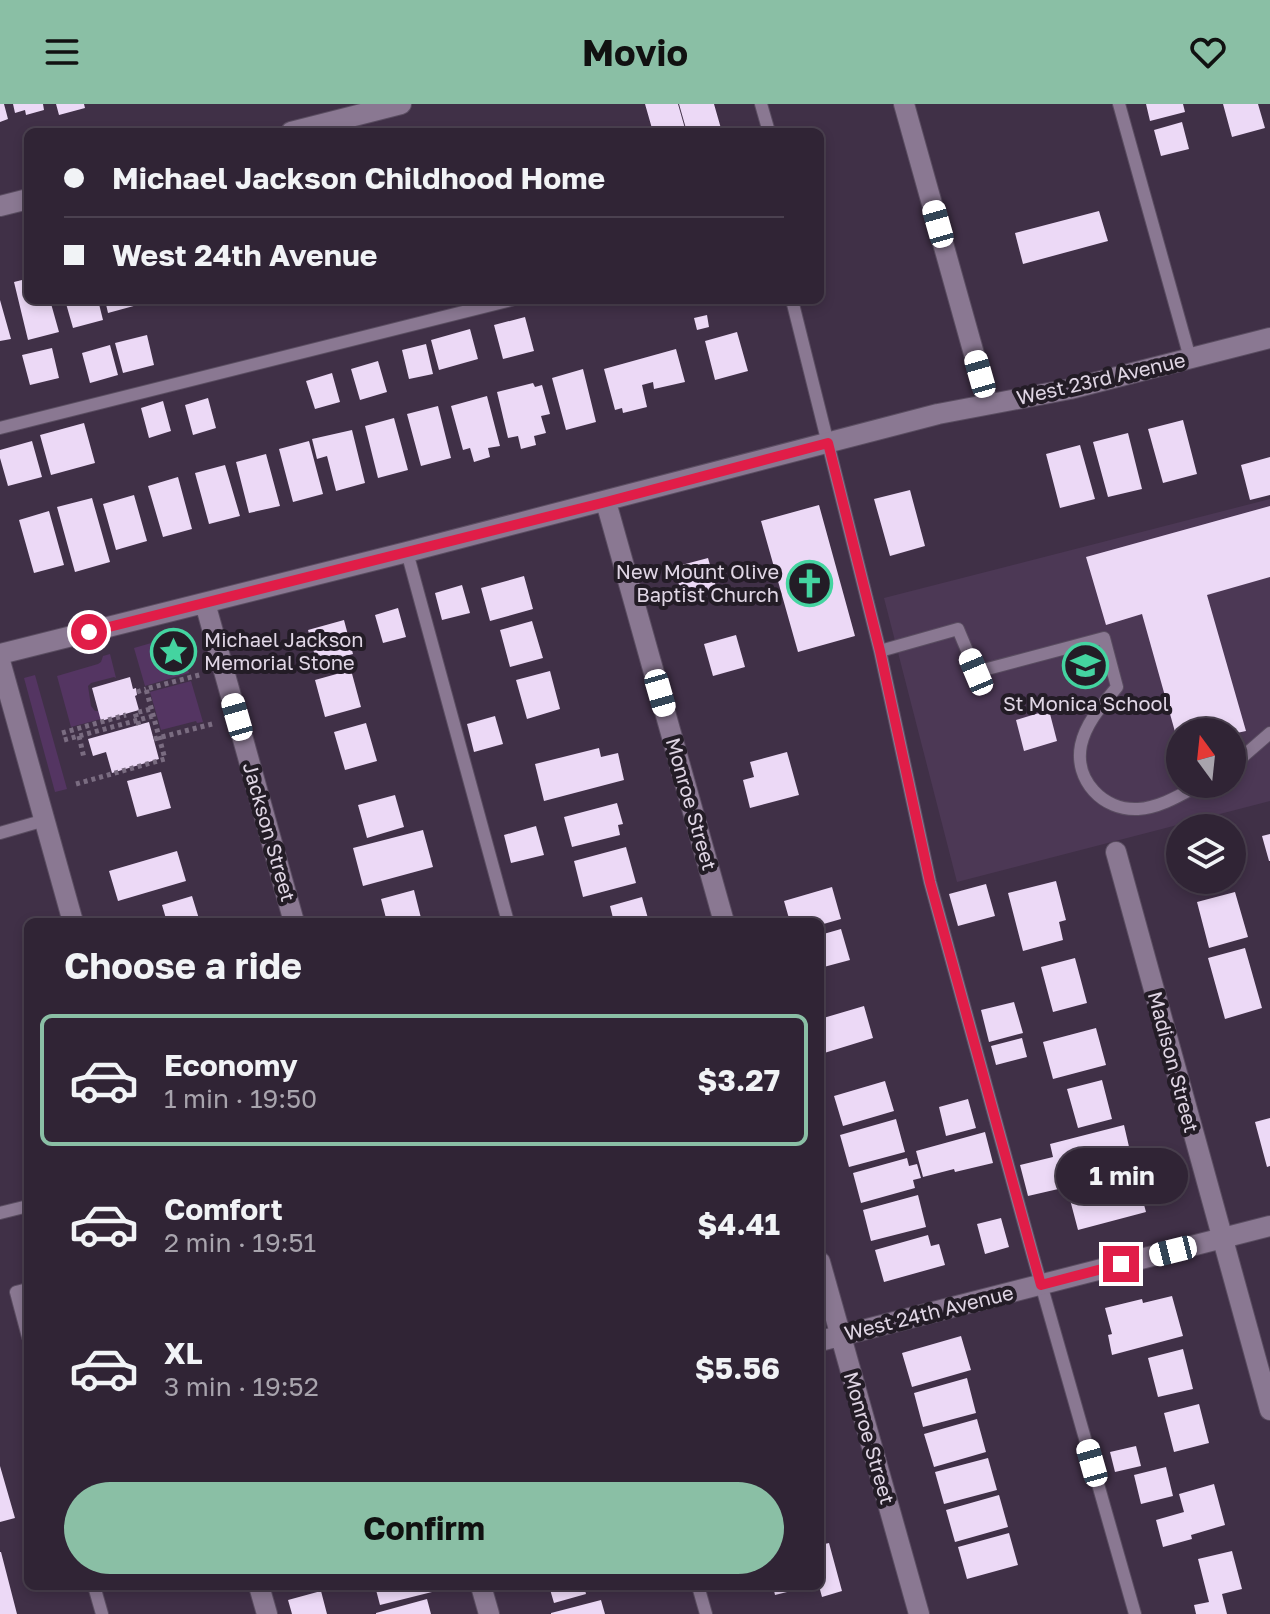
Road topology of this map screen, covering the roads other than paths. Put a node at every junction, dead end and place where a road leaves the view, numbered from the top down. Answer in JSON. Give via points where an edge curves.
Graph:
{"nodes":[{"id":1,"x":401,"y":104,"type":"edge"},
{"id":2,"x":761,"y":104,"type":"edge"},
{"id":3,"x":904,"y":104,"type":"edge"},
{"id":4,"x":1119,"y":104,"type":"edge"},
{"id":5,"x":307,"y":128,"type":"edge"},
{"id":6,"x":768,"y":128,"type":"edge"},
{"id":7,"x":24,"y":200,"type":"edge"},
{"id":8,"x":0,"y":206,"type":"edge"},
{"id":9,"x":495,"y":304,"type":"edge"},
{"id":10,"x":793,"y":304,"type":"edge"},
{"id":11,"x":1270,"y":338,"type":"edge"},
{"id":12,"x":1190,"y":358,"type":"junction"},
{"id":13,"x":988,"y":404,"type":"junction"},
{"id":14,"x":0,"y":428,"type":"edge"},
{"id":15,"x":828,"y":443,"type":"junction"},
{"id":16,"x":606,"y":502,"type":"junction"},
{"id":17,"x":407,"y":552,"type":"junction"},
{"id":18,"x":205,"y":603,"type":"junction"},
{"id":19,"x":880,"y":651,"type":"junction"},
{"id":20,"x":0,"y":654,"type":"edge"},
{"id":21,"x":0,"y":661,"type":"edge"},
{"id":22,"x":1270,"y":733,"type":"edge"},
{"id":23,"x":1246,"y":754,"type":"edge"},
{"id":24,"x":1173,"y":798,"type":"edge"},
{"id":25,"x":45,"y":820,"type":"junction"},
{"id":26,"x":0,"y":833,"type":"edge"},
{"id":27,"x":1116,"y":852,"type":"dead end"},
{"id":28,"x":72,"y":918,"type":"edge"},
{"id":29,"x":293,"y":918,"type":"edge"},
{"id":30,"x":507,"y":918,"type":"edge"},
{"id":31,"x":723,"y":918,"type":"edge"},
{"id":32,"x":24,"y":1207,"type":"edge"},
{"id":33,"x":0,"y":1213,"type":"edge"},
{"id":34,"x":1270,"y":1226,"type":"edge"},
{"id":35,"x":1222,"y":1238,"type":"junction"},
{"id":36,"x":824,"y":1276,"type":"edge"},
{"id":37,"x":1041,"y":1285,"type":"junction"},
{"id":38,"x":24,"y":1290,"type":"edge"},
{"id":39,"x":24,"y":1322,"type":"edge"},
{"id":40,"x":841,"y":1336,"type":"junction"},
{"id":41,"x":824,"y":1340,"type":"edge"},
{"id":42,"x":1270,"y":1410,"type":"edge"},
{"id":43,"x":95,"y":1590,"type":"edge"},
{"id":44,"x":260,"y":1590,"type":"edge"},
{"id":45,"x":482,"y":1590,"type":"edge"},
{"id":46,"x":699,"y":1590,"type":"edge"},
{"id":47,"x":102,"y":1614,"type":"edge"},
{"id":48,"x":267,"y":1614,"type":"edge"},
{"id":49,"x":489,"y":1614,"type":"edge"},
{"id":50,"x":706,"y":1614,"type":"edge"},
{"id":51,"x":919,"y":1614,"type":"edge"},
{"id":52,"x":1135,"y":1614,"type":"edge"}],
"edges":[{"from":1,"to":5,"type":"street"},
{"from":2,"to":6,"type":"lane"},
{"from":3,"to":13,"type":"street"},
{"from":4,"to":12,"type":"lane"},
{"from":7,"to":8,"type":"street"},
{"from":9,"to":14,"type":"lane"},
{"from":10,"to":15,"type":"lane"},
{"from":11,"to":12,"type":"street","name":"West 23rd Avenue"},
{"from":12,"to":13,"type":"street","name":"West 23rd Avenue"},
{"from":13,"to":15,"type":"street","name":"West 23rd Avenue"},
{"from":15,"to":16,"type":"street","name":"West 23rd Avenue"},
{"from":15,"to":19,"type":"lane"},
{"from":16,"to":17,"type":"street","name":"West 23rd Avenue"},
{"from":16,"to":31,"type":"street","name":"Monroe Street"},
{"from":17,"to":18,"type":"street","name":"West 23rd Avenue"},
{"from":17,"to":30,"type":"lane"},
{"from":18,"to":20,"type":"street","name":"West 23rd Avenue"},
{"from":18,"to":29,"type":"street","name":"Jackson Street"},
{"from":19,"to":24,"type":"lane","via":[[958,629],[976,672],[1104,638],[1117,687],[1087,729],[1081,744],[1082,771],[1096,795],[1108,803],[1137,809]]},
{"from":19,"to":37,"type":"lane","via":[[930,882]]},
{"from":21,"to":25,"type":"street"},
{"from":22,"to":23,"type":"lane"},
{"from":25,"to":26,"type":"lane"},
{"from":25,"to":28,"type":"street"},
{"from":27,"to":35,"type":"street","name":"Madison Street"},
{"from":32,"to":33,"type":"lane"},
{"from":34,"to":35,"type":"street","name":"West 24th Avenue"},
{"from":35,"to":37,"type":"street","name":"West 24th Avenue"},
{"from":35,"to":42,"type":"street","name":"Madison Street"},
{"from":36,"to":40,"type":"street","name":"Monroe Street"},
{"from":37,"to":40,"type":"street","name":"West 24th Avenue"},
{"from":37,"to":52,"type":"lane"},
{"from":38,"to":39,"type":"lane","via":[[16,1292]]},
{"from":40,"to":41,"type":"street","name":"West 24th Avenue"},
{"from":40,"to":51,"type":"street","name":"Monroe Street"},
{"from":43,"to":47,"type":"lane"},
{"from":44,"to":48,"type":"street"},
{"from":45,"to":49,"type":"street"},
{"from":46,"to":50,"type":"lane"}]}
